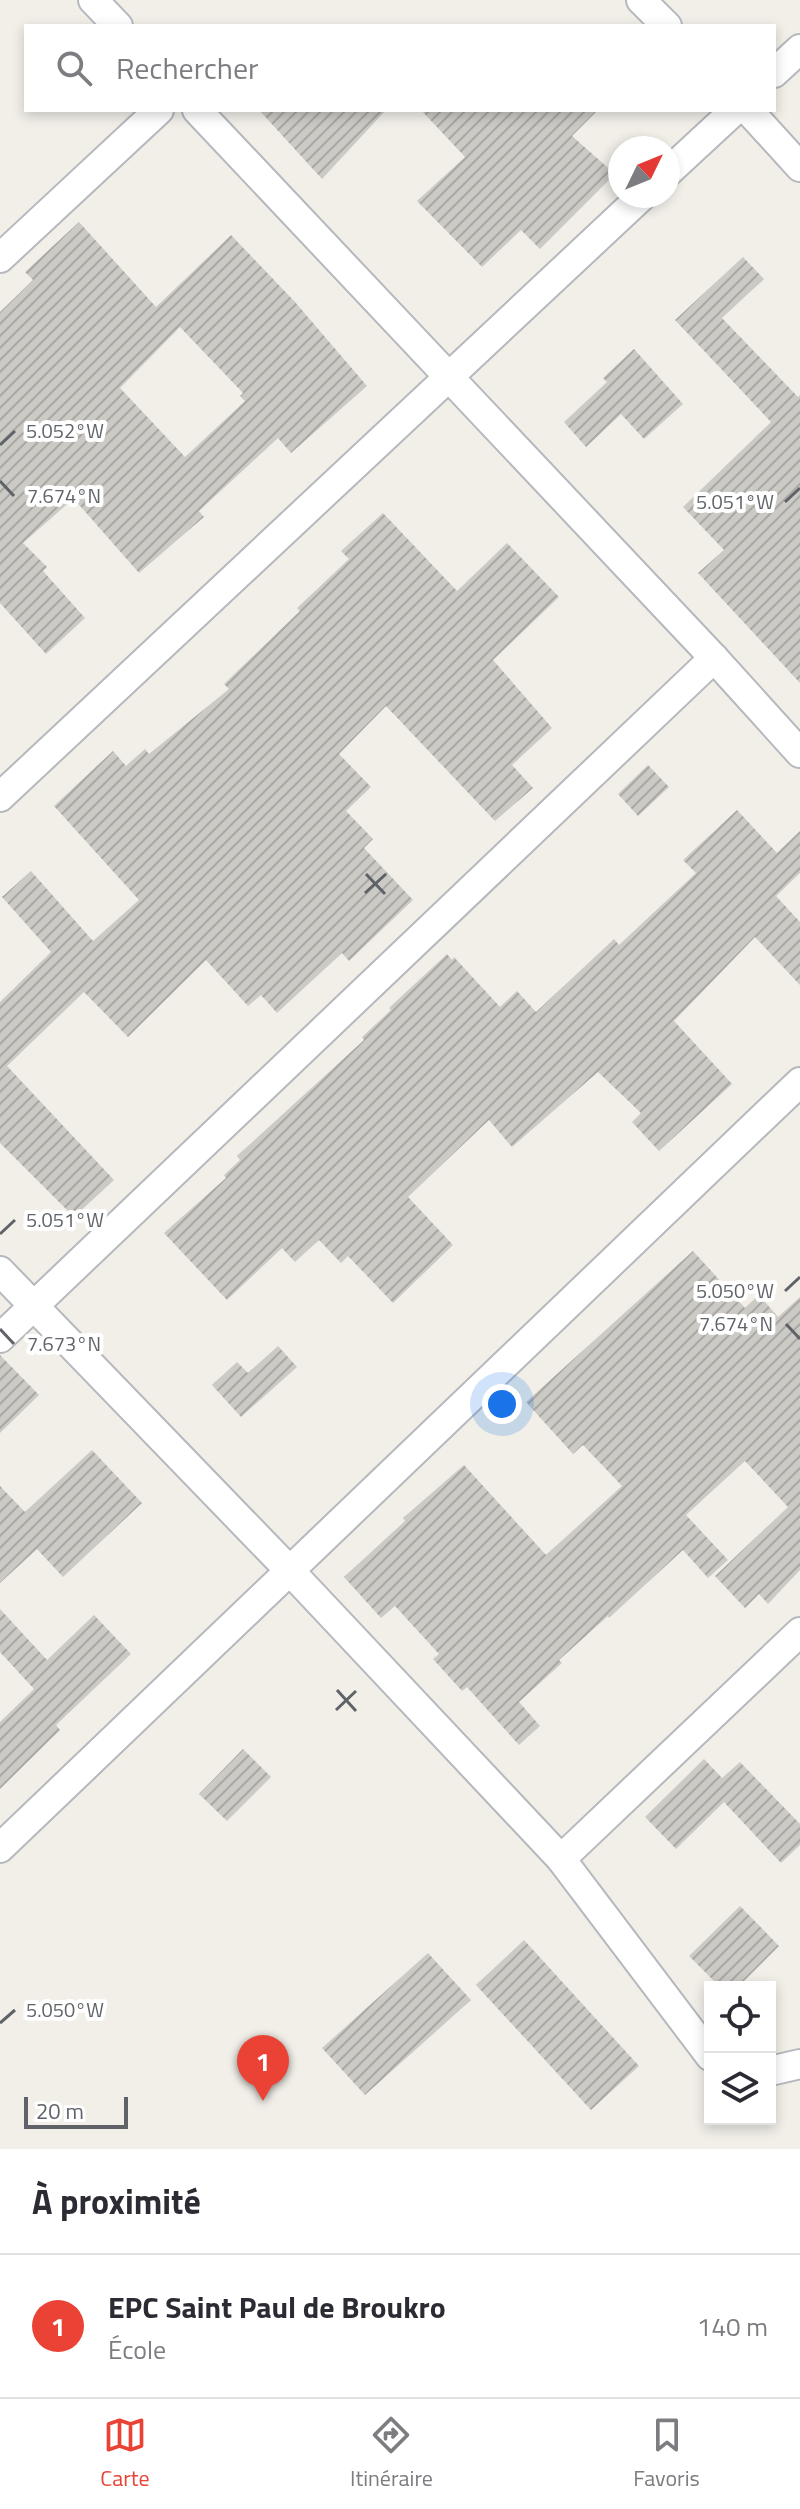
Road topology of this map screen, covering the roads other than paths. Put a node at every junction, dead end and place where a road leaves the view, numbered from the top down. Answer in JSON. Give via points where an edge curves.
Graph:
{"nodes":[{"id":1,"x":93,"y":0,"type":"edge"},
{"id":2,"x":641,"y":0,"type":"edge"},
{"id":3,"x":116,"y":24,"type":"edge"},
{"id":4,"x":665,"y":24,"type":"edge"},
{"id":5,"x":800,"y":49,"type":"edge"},
{"id":6,"x":776,"y":71,"type":"edge"},
{"id":7,"x":157,"y":112,"type":"edge"},
{"id":8,"x":199,"y":112,"type":"edge"},
{"id":9,"x":733,"y":112,"type":"edge"},
{"id":10,"x":750,"y":112,"type":"edge"},
{"id":11,"x":680,"y":161,"type":"edge"},
{"id":12,"x":800,"y":167,"type":"edge"},
{"id":13,"x":629,"y":208,"type":"edge"},
{"id":14,"x":0,"y":258,"type":"edge"},
{"id":15,"x":448,"y":377,"type":"junction"},
{"id":16,"x":714,"y":658,"type":"junction"},
{"id":17,"x":800,"y":753,"type":"edge"},
{"id":18,"x":0,"y":797,"type":"edge"},
{"id":19,"x":800,"y":1082,"type":"edge"},
{"id":20,"x":0,"y":1271,"type":"edge"},
{"id":21,"x":34,"y":1306,"type":"junction"},
{"id":22,"x":0,"y":1338,"type":"edge"},
{"id":23,"x":291,"y":1572,"type":"junction"},
{"id":24,"x":800,"y":1632,"type":"edge"},
{"id":25,"x":0,"y":1848,"type":"edge"},
{"id":26,"x":561,"y":1859,"type":"junction"},
{"id":27,"x":708,"y":2053,"type":"edge"},
{"id":28,"x":800,"y":2064,"type":"edge"},
{"id":29,"x":776,"y":2070,"type":"edge"}],
"edges":[{"from":1,"to":3,"type":"street"},
{"from":2,"to":4,"type":"street"},
{"from":5,"to":6,"type":"street"},
{"from":7,"to":14,"type":"street"},
{"from":8,"to":15,"type":"street"},
{"from":9,"to":11,"type":"street"},
{"from":10,"to":12,"type":"street"},
{"from":13,"to":15,"type":"street"},
{"from":15,"to":16,"type":"street"},
{"from":15,"to":18,"type":"street"},
{"from":16,"to":17,"type":"street"},
{"from":16,"to":21,"type":"street"},
{"from":19,"to":23,"type":"street"},
{"from":20,"to":21,"type":"street"},
{"from":21,"to":22,"type":"street"},
{"from":21,"to":23,"type":"street"},
{"from":23,"to":25,"type":"street"},
{"from":23,"to":26,"type":"street"},
{"from":24,"to":26,"type":"street"},
{"from":26,"to":27,"type":"street"},
{"from":28,"to":29,"type":"street"}]}
